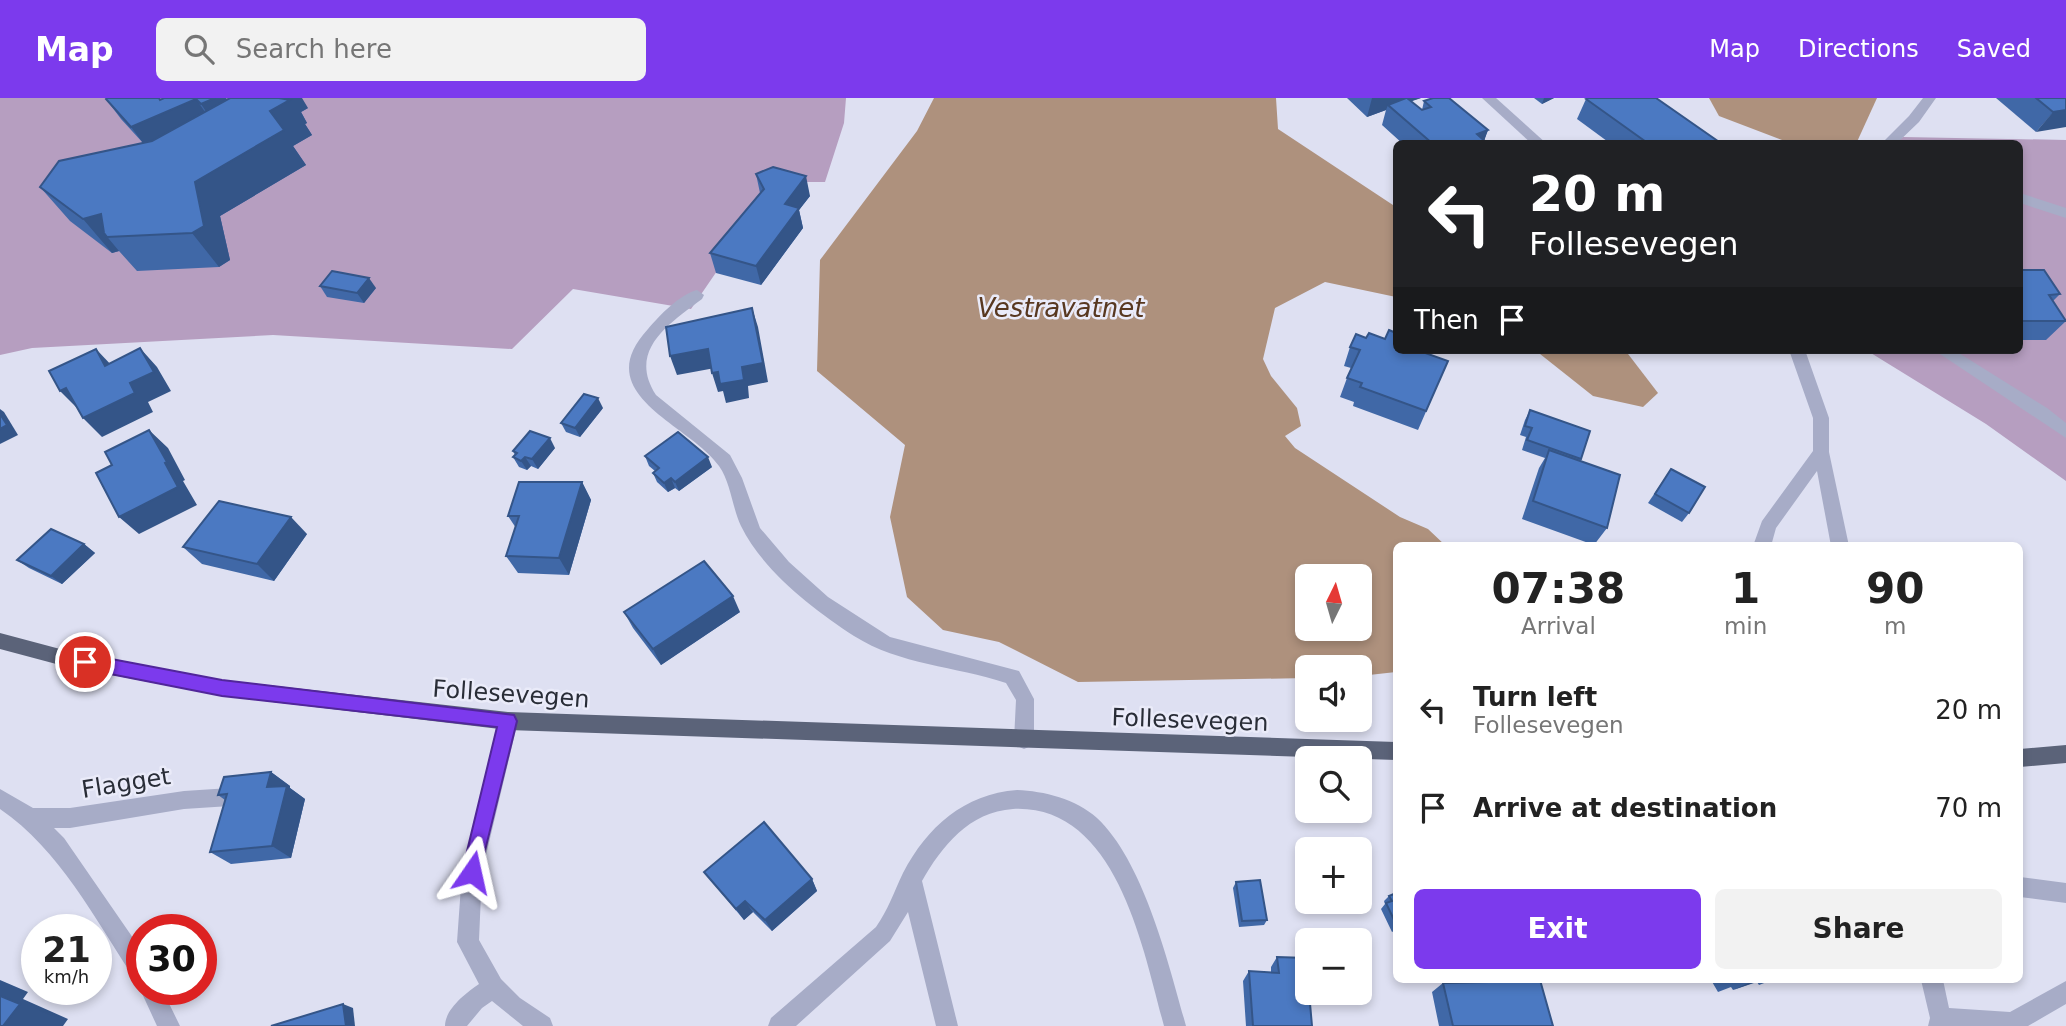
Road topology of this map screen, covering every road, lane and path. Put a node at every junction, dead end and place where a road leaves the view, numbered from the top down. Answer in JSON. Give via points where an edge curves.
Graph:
{"nodes":[{"id":1,"x":1488,"y":98,"type":"edge"},
{"id":2,"x":1930,"y":98,"type":"edge"},
{"id":3,"x":1536,"y":140,"type":"edge"},
{"id":4,"x":1891,"y":140,"type":"edge"},
{"id":5,"x":2023,"y":199,"type":"edge"},
{"id":6,"x":2066,"y":213,"type":"edge"},
{"id":7,"x":697,"y":295,"type":"dead end"},
{"id":8,"x":1798,"y":354,"type":"edge"},
{"id":9,"x":1948,"y":354,"type":"edge"},
{"id":10,"x":2066,"y":432,"type":"edge"},
{"id":11,"x":1821,"y":452,"type":"junction"},
{"id":12,"x":1763,"y":542,"type":"edge"},
{"id":13,"x":1839,"y":542,"type":"edge"},
{"id":14,"x":0,"y":641,"type":"edge"},
{"id":15,"x":508,"y":721,"type":"junction"},
{"id":16,"x":1024,"y":740,"type":"junction"},
{"id":17,"x":1393,"y":751,"type":"edge"},
{"id":18,"x":2066,"y":754,"type":"edge"},
{"id":19,"x":2023,"y":758,"type":"edge"},
{"id":20,"x":230,"y":797,"type":"edge"},
{"id":21,"x":0,"y":798,"type":"edge"},
{"id":22,"x":30,"y":818,"type":"junction"},
{"id":23,"x":911,"y":880,"type":"junction"},
{"id":24,"x":2023,"y":887,"type":"edge"},
{"id":25,"x":2066,"y":893,"type":"edge"},
{"id":26,"x":126,"y":946,"type":"edge"},
{"id":27,"x":1933,"y":983,"type":"edge"},
{"id":28,"x":493,"y":986,"type":"junction"},
{"id":29,"x":2066,"y":992,"type":"edge"},
{"id":30,"x":159,"y":1005,"type":"edge"},
{"id":31,"x":1940,"y":1022,"type":"edge"},
{"id":32,"x":169,"y":1026,"type":"edge"},
{"id":33,"x":456,"y":1026,"type":"edge"},
{"id":34,"x":542,"y":1026,"type":"edge"},
{"id":35,"x":779,"y":1026,"type":"edge"},
{"id":36,"x":947,"y":1026,"type":"edge"},
{"id":37,"x":1175,"y":1026,"type":"edge"}],
"edges":[{"from":1,"to":3,"type":"street"},
{"from":2,"to":4,"type":"street"},
{"from":5,"to":6,"type":"street"},
{"from":7,"to":16,"type":"street","via":[[654,330],[642,347],[637,378],[651,398],[723,459],[754,533],[806,590],[849,622],[901,650],[1012,677],[1025,699]]},
{"from":8,"to":11,"type":"street","via":[[1821,418]]},
{"from":9,"to":10,"type":"street"},
{"from":11,"to":12,"type":"street","via":[[1768,526]]},
{"from":11,"to":13,"type":"street"},
{"from":14,"to":15,"type":"main road","name":"Follesevegen","via":[[222,688]]},
{"from":15,"to":16,"type":"main road","name":"Follesevegen"},
{"from":15,"to":28,"type":"street","via":[[482,819],[468,904],[468,942]]},
{"from":16,"to":17,"type":"main road","name":"Follesevegen"},
{"from":18,"to":19,"type":"main road"},
{"from":20,"to":22,"type":"street","name":"Flagget","via":[[70,818]]},
{"from":21,"to":22,"type":"street"},
{"from":22,"to":26,"type":"street","via":[[57,845]]},
{"from":23,"to":35,"type":"street","via":[[900,909],[883,933]]},
{"from":23,"to":36,"type":"street"},
{"from":23,"to":37,"type":"street","via":[[948,828],[982,805],[1019,799],[1073,813],[1091,826],[1121,869],[1158,963]]},
{"from":24,"to":25,"type":"street"},
{"from":27,"to":31,"type":"street"},
{"from":28,"to":33,"type":"street","via":[[474,1000]]},
{"from":28,"to":34,"type":"street"},
{"from":29,"to":31,"type":"street","via":[[2012,1023]]},
{"from":30,"to":32,"type":"street"}]}
